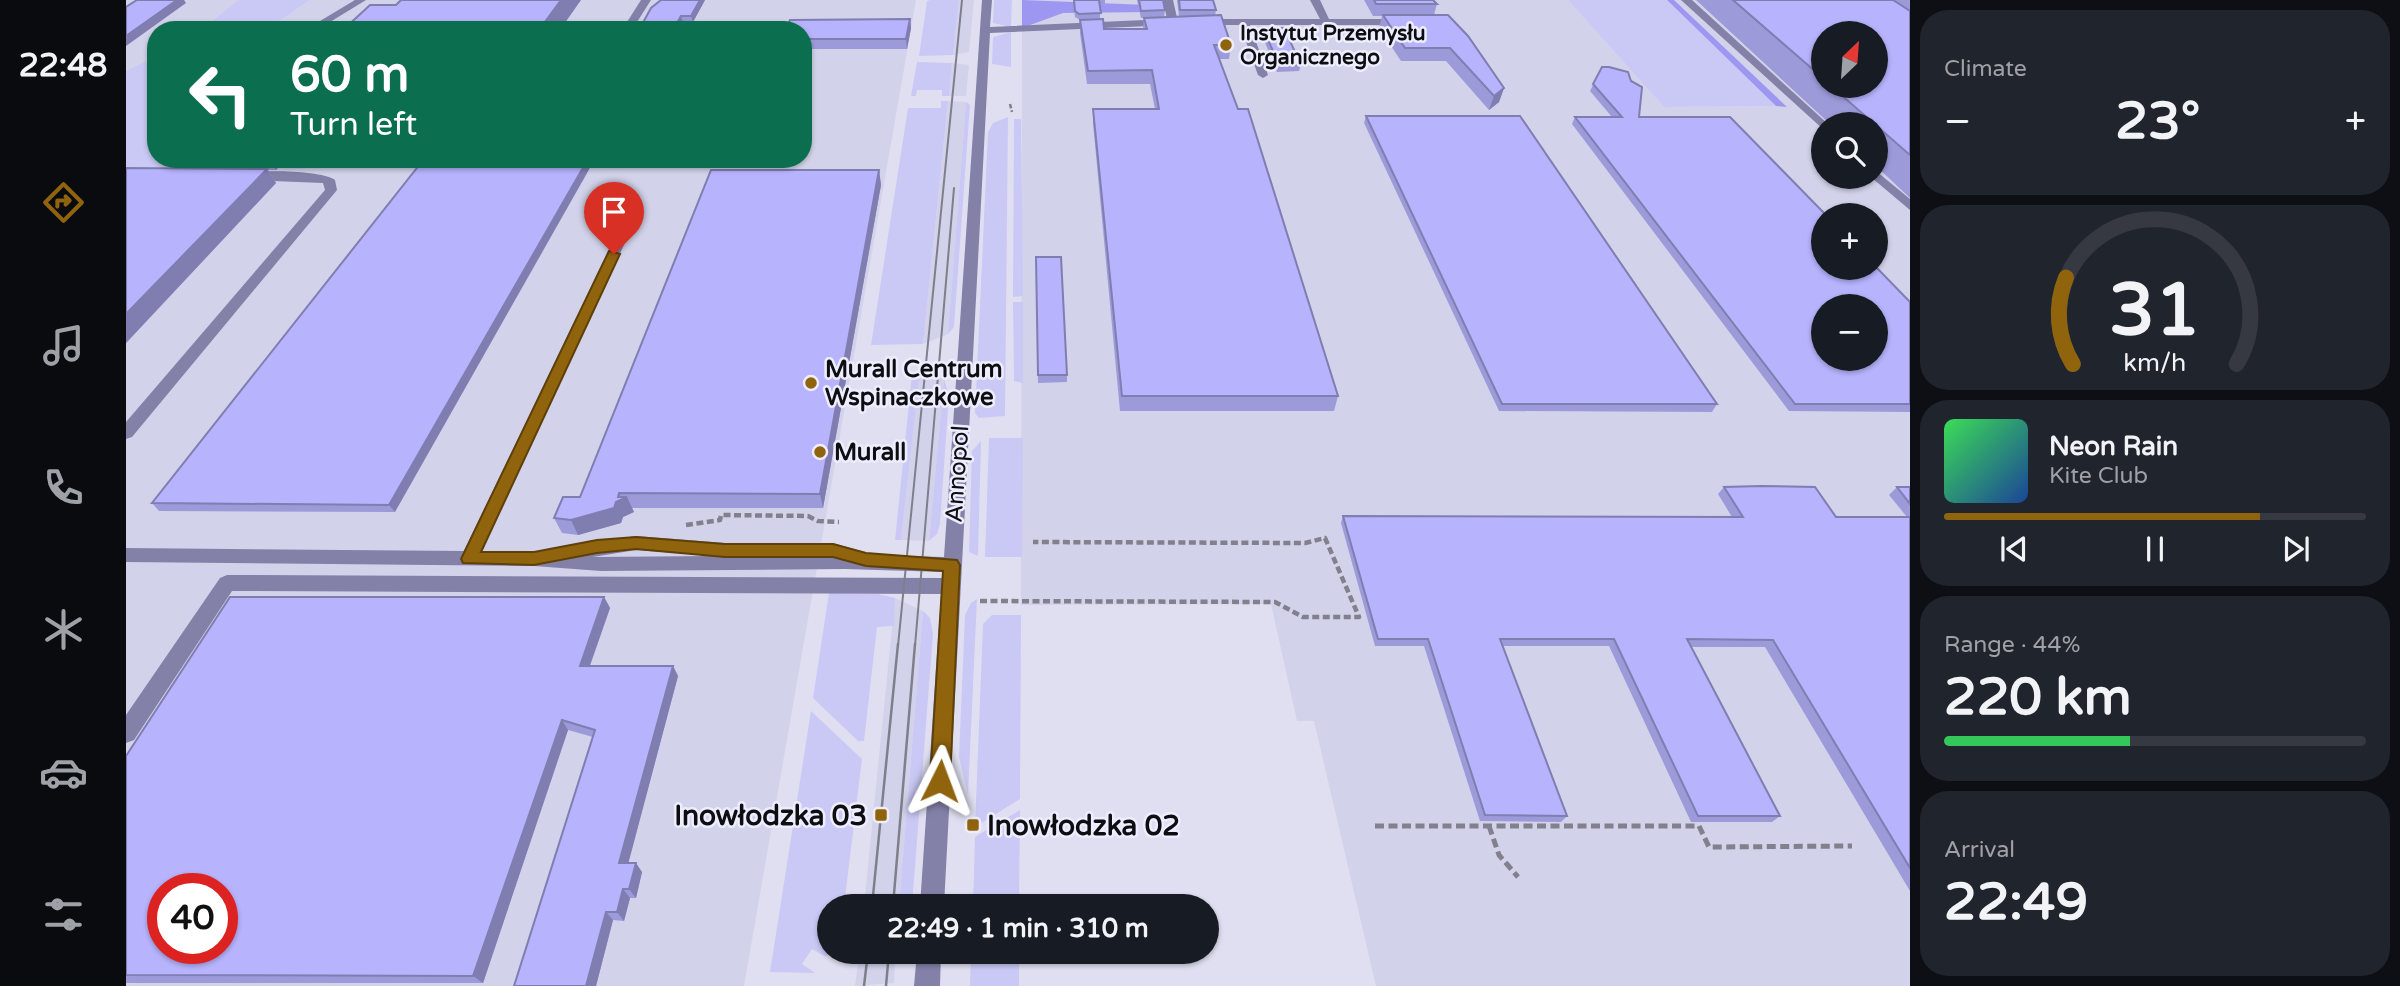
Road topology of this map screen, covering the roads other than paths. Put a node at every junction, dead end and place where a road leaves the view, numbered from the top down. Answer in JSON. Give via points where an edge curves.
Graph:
{"nodes":[{"id":1,"x":361,"y":0,"type":"edge"},
{"id":2,"x":646,"y":0,"type":"edge"},
{"id":3,"x":987,"y":0,"type":"edge"},
{"id":4,"x":1168,"y":0,"type":"edge"},
{"id":5,"x":1315,"y":0,"type":"edge"},
{"id":6,"x":1686,"y":0,"type":"edge"},
{"id":7,"x":320,"y":21,"type":"edge"},
{"id":8,"x":632,"y":21,"type":"edge"},
{"id":9,"x":1182,"y":22,"type":"junction"},
{"id":10,"x":1244,"y":22,"type":"junction"},
{"id":11,"x":1326,"y":22,"type":"junction"},
{"id":12,"x":1412,"y":22,"type":"edge"},
{"id":13,"x":985,"y":30,"type":"junction"},
{"id":14,"x":1263,"y":75,"type":"dead end"},
{"id":15,"x":1811,"y":115,"type":"edge"},
{"id":16,"x":229,"y":175,"type":"edge"},
{"id":17,"x":1888,"y":186,"type":"edge"},
{"id":18,"x":637,"y":204,"type":"dead end"},
{"id":19,"x":1910,"y":206,"type":"edge"},
{"id":20,"x":126,"y":433,"type":"edge"},
{"id":21,"x":126,"y":555,"type":"edge"},
{"id":22,"x":469,"y":559,"type":"junction"},
{"id":23,"x":951,"y":565,"type":"junction"},
{"id":24,"x":950,"y":586,"type":"junction"},
{"id":25,"x":126,"y":733,"type":"edge"},
{"id":26,"x":933,"y":894,"type":"edge"},
{"id":27,"x":929,"y":964,"type":"edge"},
{"id":28,"x":928,"y":986,"type":"edge"}],
"edges":[{"from":1,"to":7,"type":"street"},
{"from":2,"to":8,"type":"street"},
{"from":3,"to":13,"type":"street","name":"Annopol"},
{"from":4,"to":9,"type":"street"},
{"from":5,"to":11,"type":"street"},
{"from":6,"to":15,"type":"street"},
{"from":9,"to":10,"type":"street"},
{"from":9,"to":13,"type":"street"},
{"from":10,"to":11,"type":"street"},
{"from":10,"to":14,"type":"street"},
{"from":11,"to":12,"type":"street"},
{"from":13,"to":23,"type":"street","name":"Annopol"},
{"from":16,"to":20,"type":"street","via":[[312,177],[329,180],[331,190]]},
{"from":17,"to":19,"type":"street"},
{"from":18,"to":22,"type":"street"},
{"from":21,"to":22,"type":"street"},
{"from":22,"to":23,"type":"street","via":[[752,565],[866,560]]},
{"from":23,"to":24,"type":"street","name":"Annopol"},
{"from":24,"to":25,"type":"street","via":[[227,583]]},
{"from":24,"to":26,"type":"street","name":"Annopol"},
{"from":27,"to":28,"type":"street"}]}
